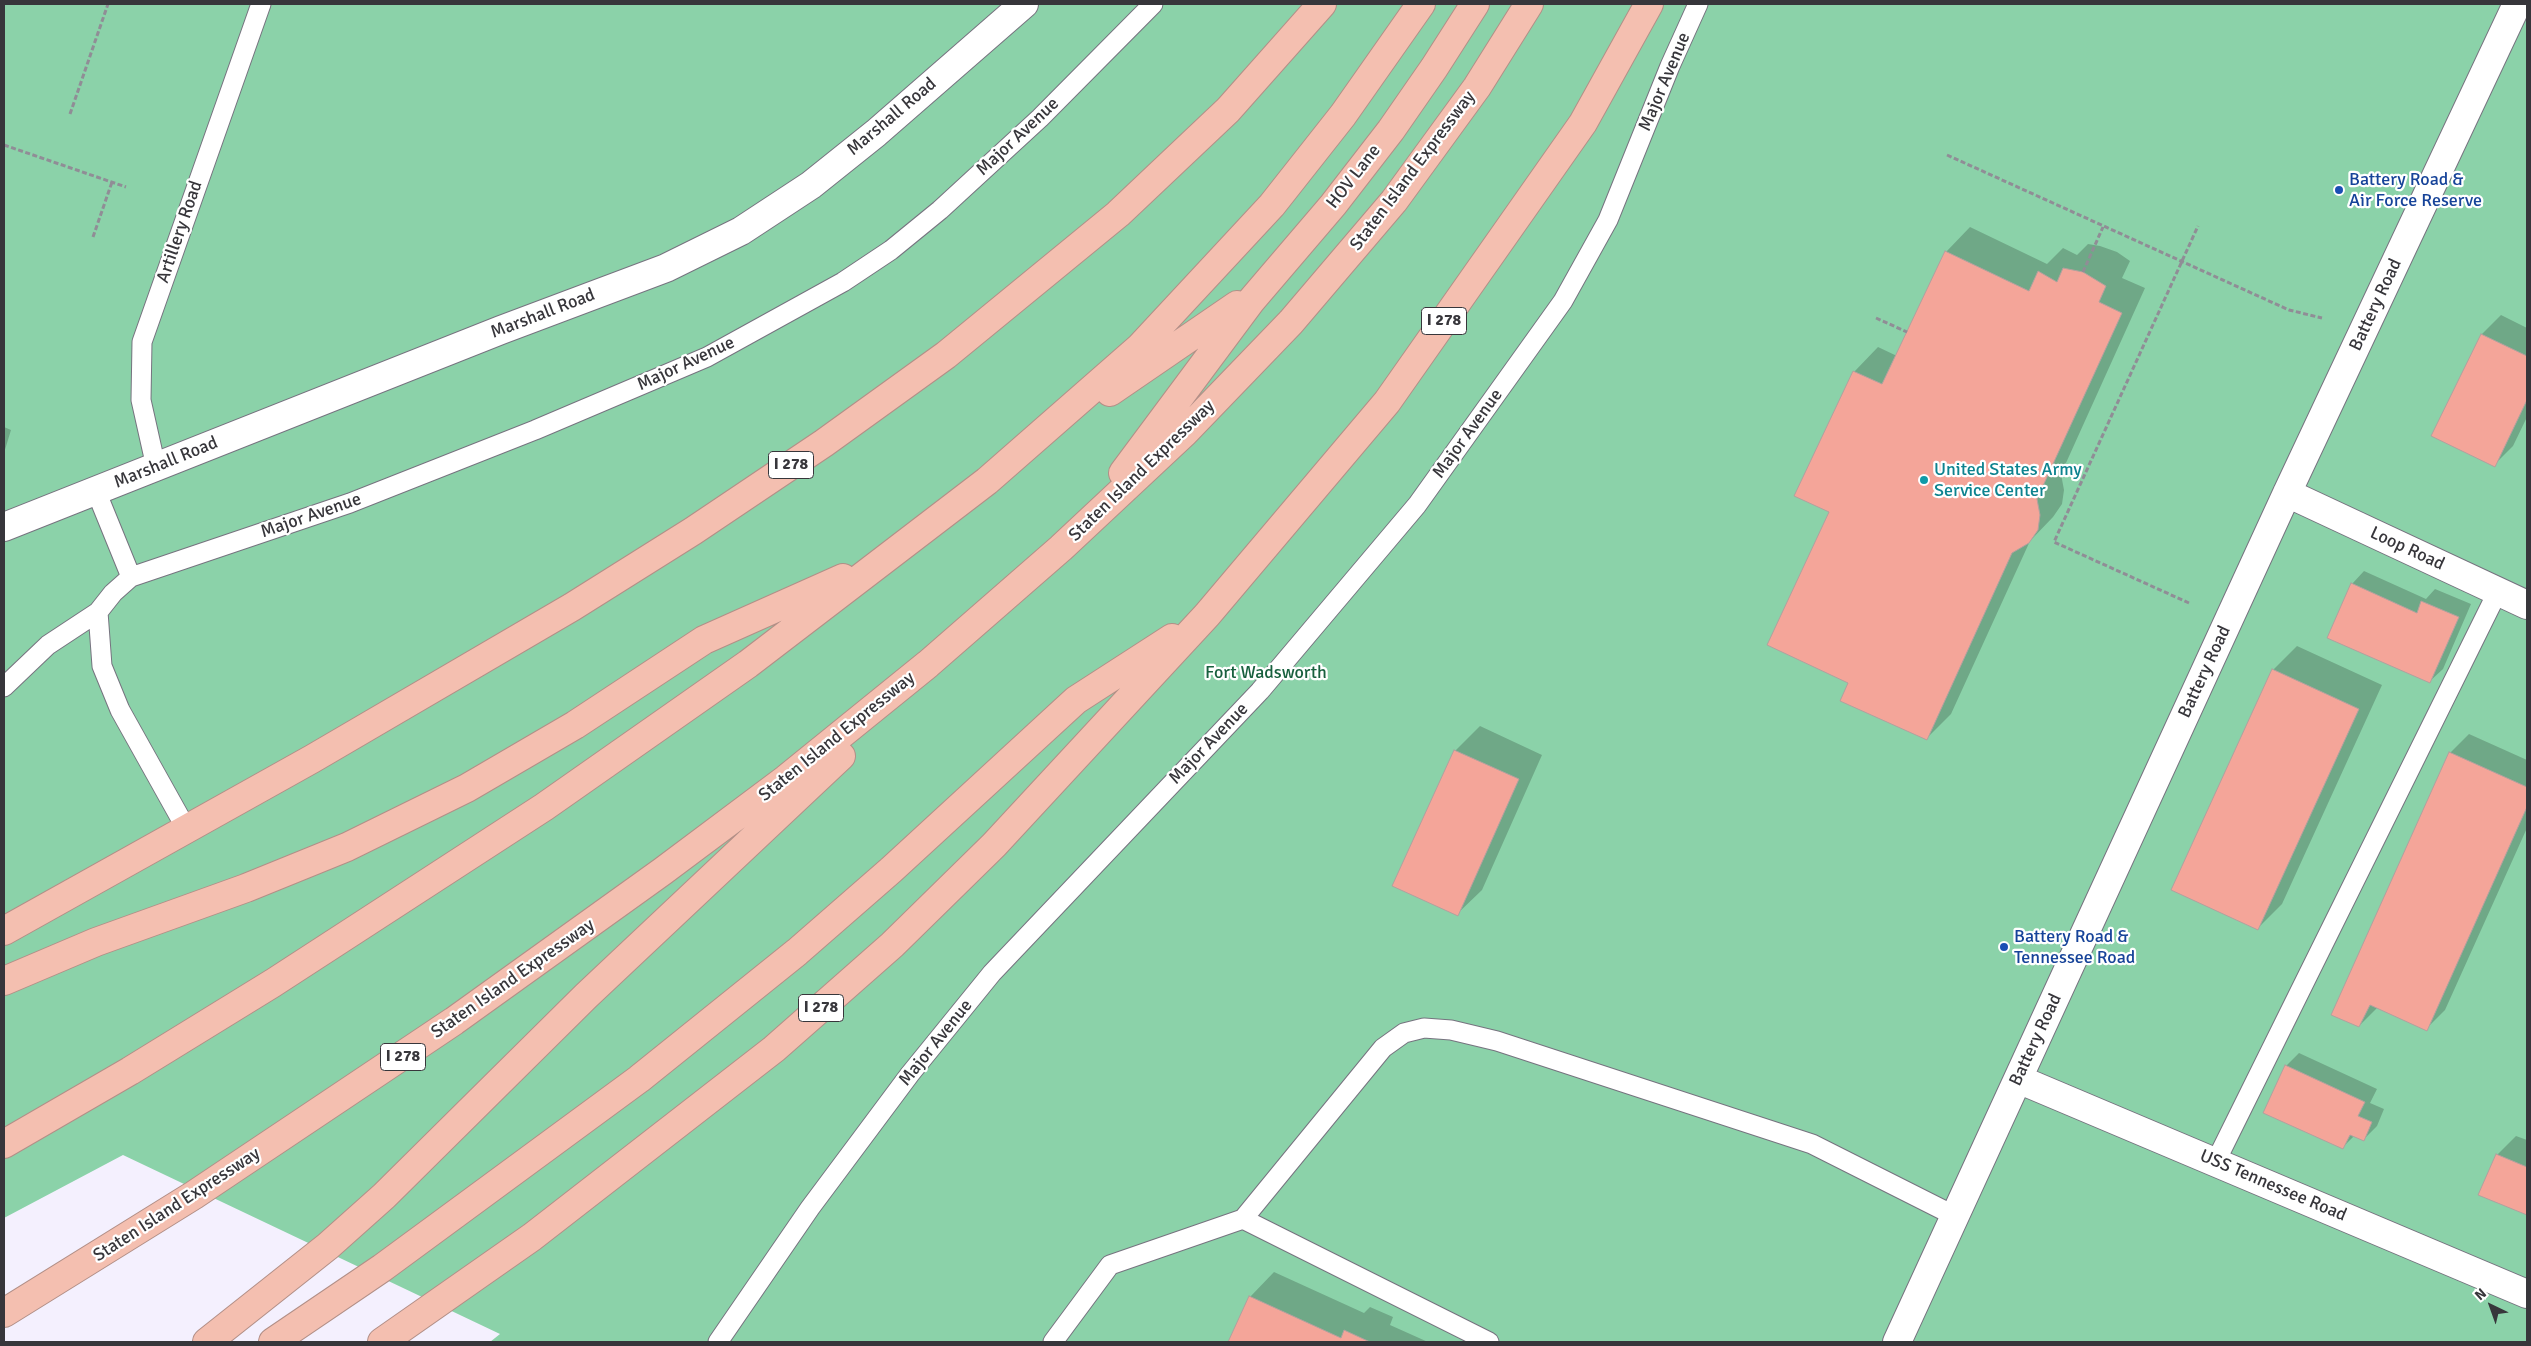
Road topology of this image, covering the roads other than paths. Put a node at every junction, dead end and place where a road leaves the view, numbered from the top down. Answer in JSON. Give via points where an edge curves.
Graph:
{"nodes":[{"id":1,"x":261,"y":4,"type":"edge"},
{"id":2,"x":1024,"y":4,"type":"edge"},
{"id":3,"x":1153,"y":4,"type":"edge"},
{"id":4,"x":1322,"y":4,"type":"edge"},
{"id":5,"x":1421,"y":4,"type":"edge"},
{"id":6,"x":1475,"y":4,"type":"edge"},
{"id":7,"x":1529,"y":4,"type":"edge"},
{"id":8,"x":1648,"y":4,"type":"edge"},
{"id":9,"x":1698,"y":4,"type":"edge"},
{"id":10,"x":2517,"y":4,"type":"edge"},
{"id":11,"x":1268,"y":280,"type":"junction"},
{"id":12,"x":156,"y":467,"type":"junction"},
{"id":13,"x":987,"y":481,"type":"junction"},
{"id":14,"x":96,"y":491,"type":"junction"},
{"id":15,"x":2287,"y":493,"type":"junction"},
{"id":16,"x":4,"y":527,"type":"edge"},
{"id":17,"x":1061,"y":548,"type":"junction"},
{"id":18,"x":883,"y":560,"type":"junction"},
{"id":19,"x":130,"y":577,"type":"junction"},
{"id":20,"x":2498,"y":591,"type":"junction"},
{"id":21,"x":2527,"y":605,"type":"edge"},
{"id":22,"x":98,"y":612,"type":"junction"},
{"id":23,"x":1207,"y":616,"type":"junction"},
{"id":24,"x":4,"y":687,"type":"edge"},
{"id":25,"x":187,"y":830,"type":"junction"},
{"id":26,"x":4,"y":931,"type":"edge"},
{"id":27,"x":4,"y":981,"type":"edge"},
{"id":28,"x":2018,"y":1079,"type":"junction"},
{"id":29,"x":4,"y":1144,"type":"edge"},
{"id":30,"x":2216,"y":1161,"type":"junction"},
{"id":31,"x":1955,"y":1216,"type":"junction"},
{"id":32,"x":1243,"y":1219,"type":"junction"},
{"id":33,"x":2527,"y":1294,"type":"edge"},
{"id":34,"x":4,"y":1313,"type":"edge"},
{"id":35,"x":207,"y":1342,"type":"edge"},
{"id":36,"x":273,"y":1342,"type":"edge"},
{"id":37,"x":382,"y":1342,"type":"edge"},
{"id":38,"x":718,"y":1342,"type":"edge"},
{"id":39,"x":1053,"y":1342,"type":"edge"},
{"id":40,"x":1489,"y":1342,"type":"edge"},
{"id":41,"x":1897,"y":1342,"type":"edge"}],
"edges":[{"from":1,"to":12,"type":"lane","name":"Artillery Road","via":[[142,342],[141,400]]},
{"from":2,"to":12,"type":"street","name":"Marshall Road","via":[[818,179],[741,231],[666,268],[500,330]]},
{"from":3,"to":19,"type":"lane","name":"Major Avenue","via":[[1040,118],[940,210],[843,282],[707,357],[535,430],[350,503]]},
{"from":4,"to":25,"type":"highway","number":"I 278","via":[[1228,110],[1173,164],[1063,261],[946,355],[824,443],[653,556],[432,689]]},
{"from":5,"to":13,"type":"highway","via":[[1343,115],[1272,205],[1140,346]]},
{"from":6,"to":11,"type":"highway","name":"HOV Lane","via":[[1434,68],[1333,205]]},
{"from":7,"to":17,"type":"highway","name":"Staten Island Expressway","number":"I 278","via":[[1477,87],[1394,201],[1291,322],[1184,433]]},
{"from":8,"to":23,"type":"highway","number":"I 278","via":[[1583,123],[1386,402]]},
{"from":9,"to":38,"type":"lane","name":"Major Avenue","via":[[1604,228],[1563,301],[1417,505],[1260,691],[992,973],[910,1074],[822,1192]]},
{"from":10,"to":15,"type":"street","name":"Battery Road"},
{"from":11,"to":13,"type":"highway","via":[[1229,311],[1041,439]]},
{"from":11,"to":17,"type":"highway","via":[[1103,499]]},
{"from":12,"to":14,"type":"street","name":"Marshall Road"},
{"from":13,"to":18,"type":"highway"},
{"from":14,"to":16,"type":"street","name":"Marshall Road"},
{"from":14,"to":19,"type":"lane"},
{"from":15,"to":20,"type":"street","name":"Loop Road"},
{"from":15,"to":28,"type":"street","name":"Battery Road"},
{"from":17,"to":34,"type":"highway","name":"Staten Island Expressway","number":"I 278","via":[[873,711],[550,954],[370,1080],[107,1251]]},
{"from":17,"to":35,"type":"highway","via":[[586,996],[384,1196],[328,1246]]},
{"from":18,"to":27,"type":"highway","via":[[704,640],[575,725],[466,788],[347,846],[254,884],[86,945]]},
{"from":18,"to":29,"type":"highway","via":[[748,664],[536,813],[273,983]]},
{"from":19,"to":22,"type":"lane"},
{"from":20,"to":21,"type":"street","name":"Loop Road"},
{"from":20,"to":30,"type":"lane"},
{"from":22,"to":24,"type":"lane","via":[[48,646]]},
{"from":22,"to":25,"type":"lane","via":[[102,666],[110,689]]},
{"from":23,"to":36,"type":"highway","via":[[1076,700],[797,952],[639,1079],[390,1263]]},
{"from":23,"to":37,"type":"highway","number":"I 278","via":[[994,845],[836,996],[596,1189],[471,1282]]},
{"from":25,"to":26,"type":"highway","number":"I 278"},
{"from":28,"to":30,"type":"street","name":"USS Tennessee Road"},
{"from":28,"to":31,"type":"street","name":"Battery Road"},
{"from":30,"to":33,"type":"street","name":"USS Tennessee Road"},
{"from":31,"to":32,"type":"lane","via":[[1812,1144],[1497,1041],[1451,1030],[1424,1028],[1404,1033],[1383,1048]]},
{"from":31,"to":41,"type":"street","name":"Battery Road"},
{"from":32,"to":39,"type":"lane","via":[[1110,1265]]},
{"from":32,"to":40,"type":"lane"}]}
